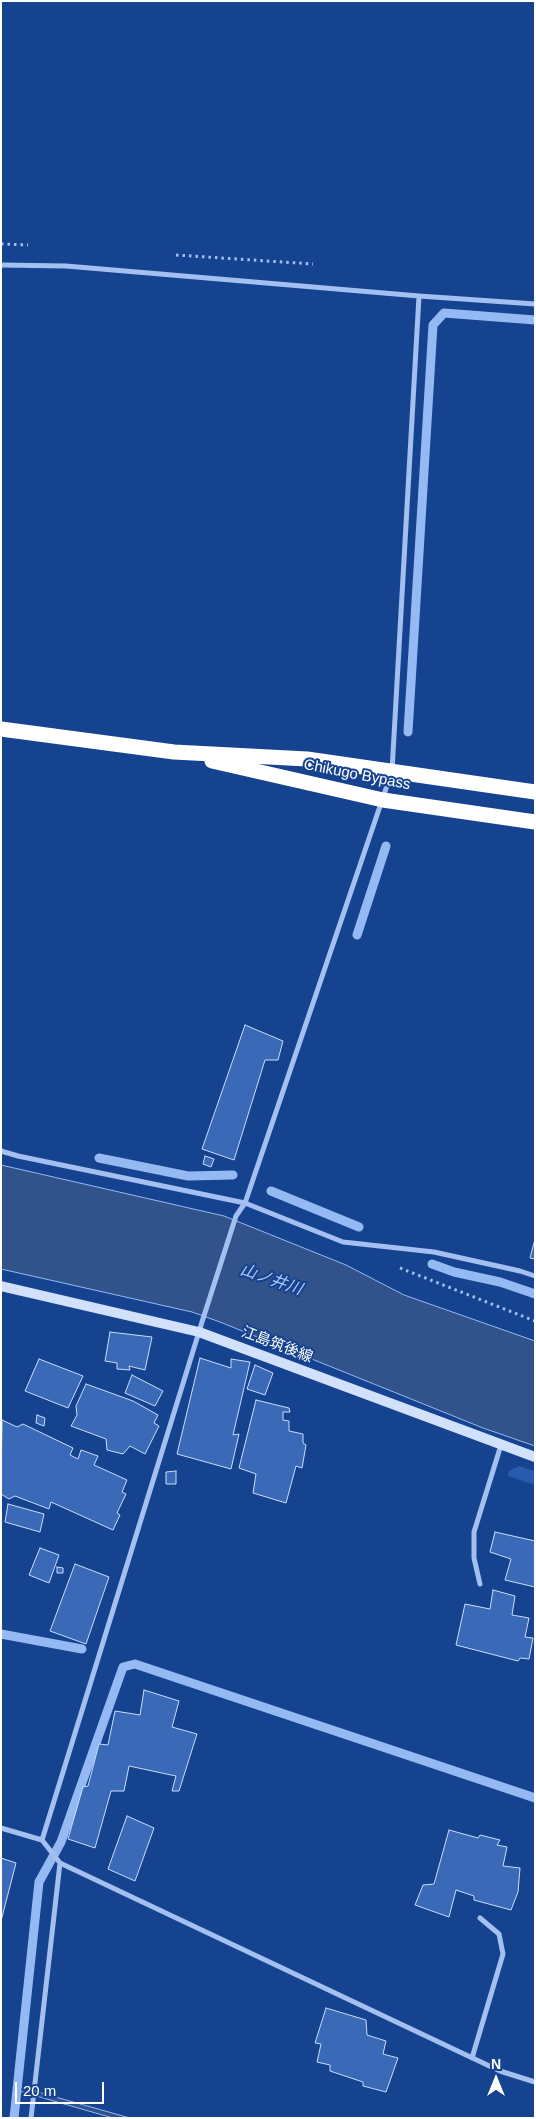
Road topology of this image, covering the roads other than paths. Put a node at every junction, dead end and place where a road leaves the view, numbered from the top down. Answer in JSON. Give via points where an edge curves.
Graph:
{"nodes":[{"id":1,"x":1,"y":265,"type":"edge"},
{"id":2,"x":419,"y":296,"type":"junction"},
{"id":3,"x":535,"y":304,"type":"edge"},
{"id":4,"x":1,"y":729,"type":"edge"},
{"id":5,"x":174,"y":752,"type":"junction"},
{"id":6,"x":392,"y":771,"type":"junction"},
{"id":7,"x":535,"y":792,"type":"edge"},
{"id":8,"x":383,"y":800,"type":"junction"},
{"id":9,"x":535,"y":822,"type":"edge"},
{"id":10,"x":1,"y":1150,"type":"edge"},
{"id":11,"x":245,"y":1204,"type":"junction"},
{"id":12,"x":535,"y":1276,"type":"edge"},
{"id":13,"x":1,"y":1286,"type":"edge"},
{"id":14,"x":200,"y":1327,"type":"junction"},
{"id":15,"x":501,"y":1445,"type":"junction"},
{"id":16,"x":535,"y":1457,"type":"edge"},
{"id":17,"x":480,"y":1584,"type":"dead end"},
{"id":18,"x":1,"y":1828,"type":"edge"},
{"id":19,"x":42,"y":1840,"type":"junction"},
{"id":20,"x":60,"y":1863,"type":"junction"},
{"id":21,"x":480,"y":1918,"type":"dead end"},
{"id":22,"x":472,"y":2058,"type":"junction"},
{"id":23,"x":535,"y":2082,"type":"edge"},
{"id":24,"x":31,"y":2118,"type":"edge"}],
"edges":[{"from":1,"to":2,"type":"street","via":[[66,266]]},
{"from":2,"to":3,"type":"street"},
{"from":2,"to":6,"type":"street"},
{"from":4,"to":5,"type":"highway","name":"Chikugo Bypass"},
{"from":5,"to":6,"type":"highway","name":"Chikugo Bypass","via":[[307,759]]},
{"from":5,"to":8,"type":"highway","name":"Chikugo Bypass"},
{"from":6,"to":7,"type":"highway","name":"Chikugo Bypass"},
{"from":6,"to":8,"type":"street"},
{"from":8,"to":9,"type":"highway","name":"Chikugo Bypass"},
{"from":8,"to":11,"type":"street"},
{"from":10,"to":11,"type":"street"},
{"from":11,"to":12,"type":"street","via":[[343,1242],[434,1252]]},
{"from":11,"to":14,"type":"street","via":[[236,1216]]},
{"from":13,"to":14,"type":"main road","name":"江島筑後線"},
{"from":14,"to":15,"type":"main road","name":"江島筑後線"},
{"from":14,"to":19,"type":"street"},
{"from":15,"to":16,"type":"main road","name":"江島筑後線"},
{"from":15,"to":17,"type":"street","via":[[474,1532],[474,1558]]},
{"from":18,"to":19,"type":"street"},
{"from":19,"to":20,"type":"street"},
{"from":20,"to":22,"type":"street"},
{"from":20,"to":24,"type":"street"},
{"from":21,"to":22,"type":"street","via":[[499,1934],[503,1954]]},
{"from":22,"to":23,"type":"street"}]}
